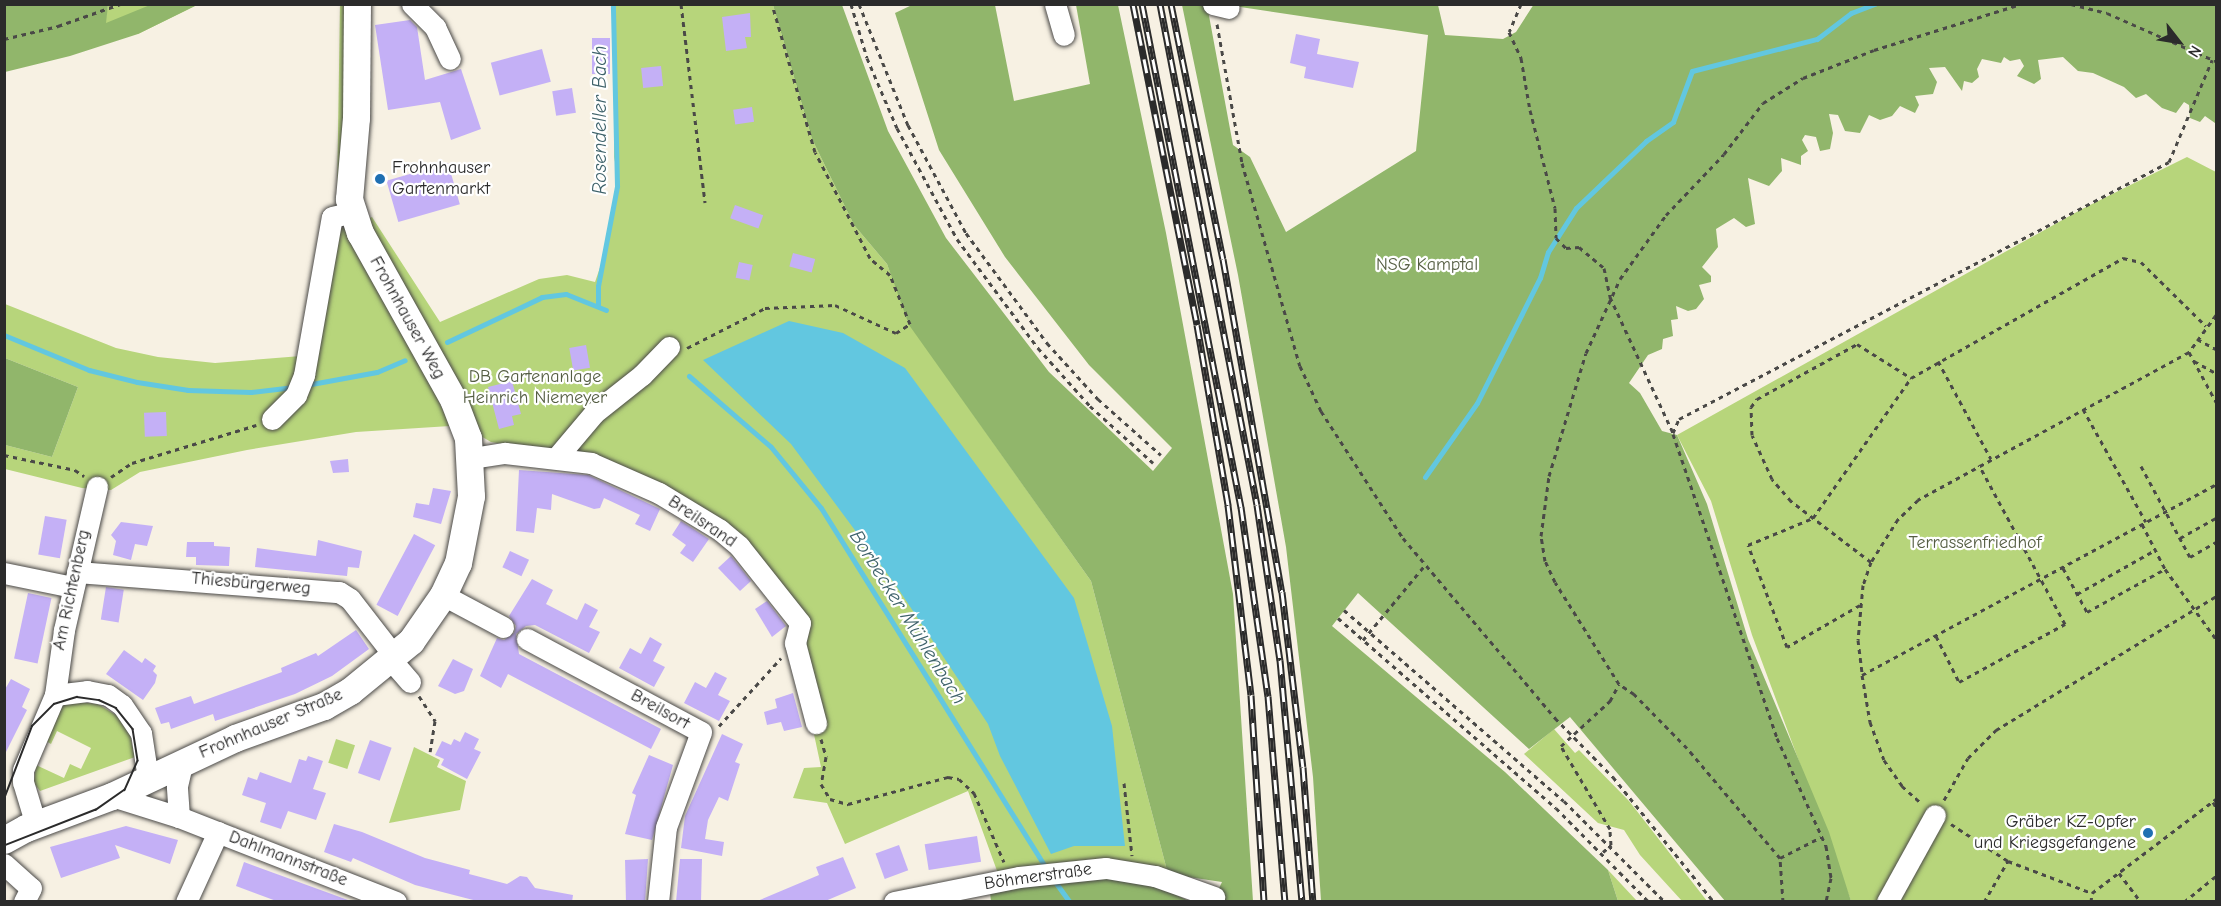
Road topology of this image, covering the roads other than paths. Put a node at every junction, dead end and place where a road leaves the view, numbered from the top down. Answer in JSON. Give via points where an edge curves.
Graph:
{"nodes":[{"id":1,"x":357,"y":4,"type":"edge"},
{"id":2,"x":412,"y":4,"type":"edge"},
{"id":3,"x":1056,"y":4,"type":"edge"},
{"id":4,"x":1064,"y":35,"type":"dead end"},
{"id":5,"x":450,"y":59,"type":"dead end"},
{"id":6,"x":353,"y":212,"type":"junction"},
{"id":7,"x":678,"y":347,"type":"road end"},
{"id":8,"x":272,"y":419,"type":"road end"},
{"id":9,"x":556,"y":457,"type":"junction"},
{"id":10,"x":472,"y":458,"type":"junction"},
{"id":11,"x":97,"y":487,"type":"road end"},
{"id":12,"x":4,"y":573,"type":"edge"},
{"id":13,"x":75,"y":580,"type":"junction"},
{"id":14,"x":444,"y":595,"type":"junction"},
{"id":15,"x":503,"y":627,"type":"dead end"},
{"id":16,"x":527,"y":639,"type":"dead end"},
{"id":17,"x":393,"y":659,"type":"junction"},
{"id":18,"x":410,"y":682,"type":"road end"},
{"id":19,"x":55,"y":695,"type":"junction"},
{"id":20,"x":816,"y":723,"type":"dead end"},
{"id":21,"x":183,"y":761,"type":"junction"},
{"id":22,"x":148,"y":779,"type":"junction"},
{"id":23,"x":111,"y":796,"type":"junction"},
{"id":24,"x":1935,"y":815,"type":"road end"},
{"id":25,"x":179,"y":817,"type":"junction"},
{"id":26,"x":36,"y":825,"type":"junction"},
{"id":27,"x":218,"y":832,"type":"junction"},
{"id":28,"x":4,"y":840,"type":"edge"},
{"id":29,"x":4,"y":864,"type":"edge"},
{"id":30,"x":995,"y":888,"type":"edge"},
{"id":31,"x":1214,"y":897,"type":"dead end"},
{"id":32,"x":24,"y":902,"type":"edge"},
{"id":33,"x":186,"y":902,"type":"edge"},
{"id":34,"x":396,"y":902,"type":"edge"},
{"id":35,"x":658,"y":902,"type":"edge"},
{"id":36,"x":894,"y":902,"type":"edge"},
{"id":37,"x":1887,"y":902,"type":"edge"}],
"edges":[{"from":1,"to":6,"type":"main road","name":"Frohnhauser Weg","via":[[356,118],[349,177]]},
{"from":2,"to":5,"type":"street","via":[[435,27]]},
{"from":3,"to":4,"type":"street"},
{"from":6,"to":8,"type":"street","via":[[332,217],[304,375],[296,395]]},
{"from":6,"to":10,"type":"main road","name":"Frohnhauser Weg","via":[[360,233],[454,402]]},
{"from":7,"to":9,"type":"street","via":[[594,414]]},
{"from":9,"to":10,"type":"street","name":"Breilsrand","via":[[505,453]]},
{"from":9,"to":20,"type":"street","name":"Breilsrand","via":[[627,476],[720,530],[739,546],[800,623],[795,643]]},
{"from":10,"to":14,"type":"main road","name":"Frohnhauser Straße","via":[[467,529]]},
{"from":11,"to":13,"type":"street","name":"Am Richtenberg"},
{"from":12,"to":13,"type":"street","name":"Thiesbürgerweg"},
{"from":13,"to":17,"type":"street","name":"Thiesbürgerweg","via":[[339,592],[350,599]]},
{"from":13,"to":19,"type":"street","name":"Am Richtenberg","via":[[55,675]]},
{"from":14,"to":15,"type":"street"},
{"from":14,"to":17,"type":"main road","name":"Frohnhauser Straße"},
{"from":16,"to":35,"type":"street","name":"Breilsort","via":[[701,732],[666,827]]},
{"from":17,"to":18,"type":"street","name":"Thiesbürgerweg"},
{"from":17,"to":21,"type":"main road","name":"Frohnhauser Straße","via":[[324,706]]},
{"from":19,"to":22,"type":"street","via":[[87,691],[108,695],[122,705],[141,733]]},
{"from":19,"to":26,"type":"street","name":"Am Richtenberg","via":[[23,770]]},
{"from":21,"to":22,"type":"main road","name":"Frohnhauser Straße"},
{"from":21,"to":25,"type":"street","via":[[177,786]]},
{"from":22,"to":23,"type":"main road","name":"Frohnhauser Straße"},
{"from":23,"to":25,"type":"street","name":"Dahlmannstraße"},
{"from":23,"to":26,"type":"main road","name":"Frohnhauser Straße"},
{"from":24,"to":37,"type":"street"},
{"from":25,"to":27,"type":"street","name":"Dahlmannstraße"},
{"from":26,"to":28,"type":"main road","name":"Frohnhauser Straße"},
{"from":27,"to":33,"type":"street"},
{"from":27,"to":34,"type":"street","name":"Dahlmannstraße"},
{"from":29,"to":32,"type":"street","via":[[31,888]]},
{"from":30,"to":31,"type":"street","name":"Böhmerstraße","via":[[1028,875],[1130,870]]},
{"from":30,"to":36,"type":"street","name":"Böhmerstraße"}]}
